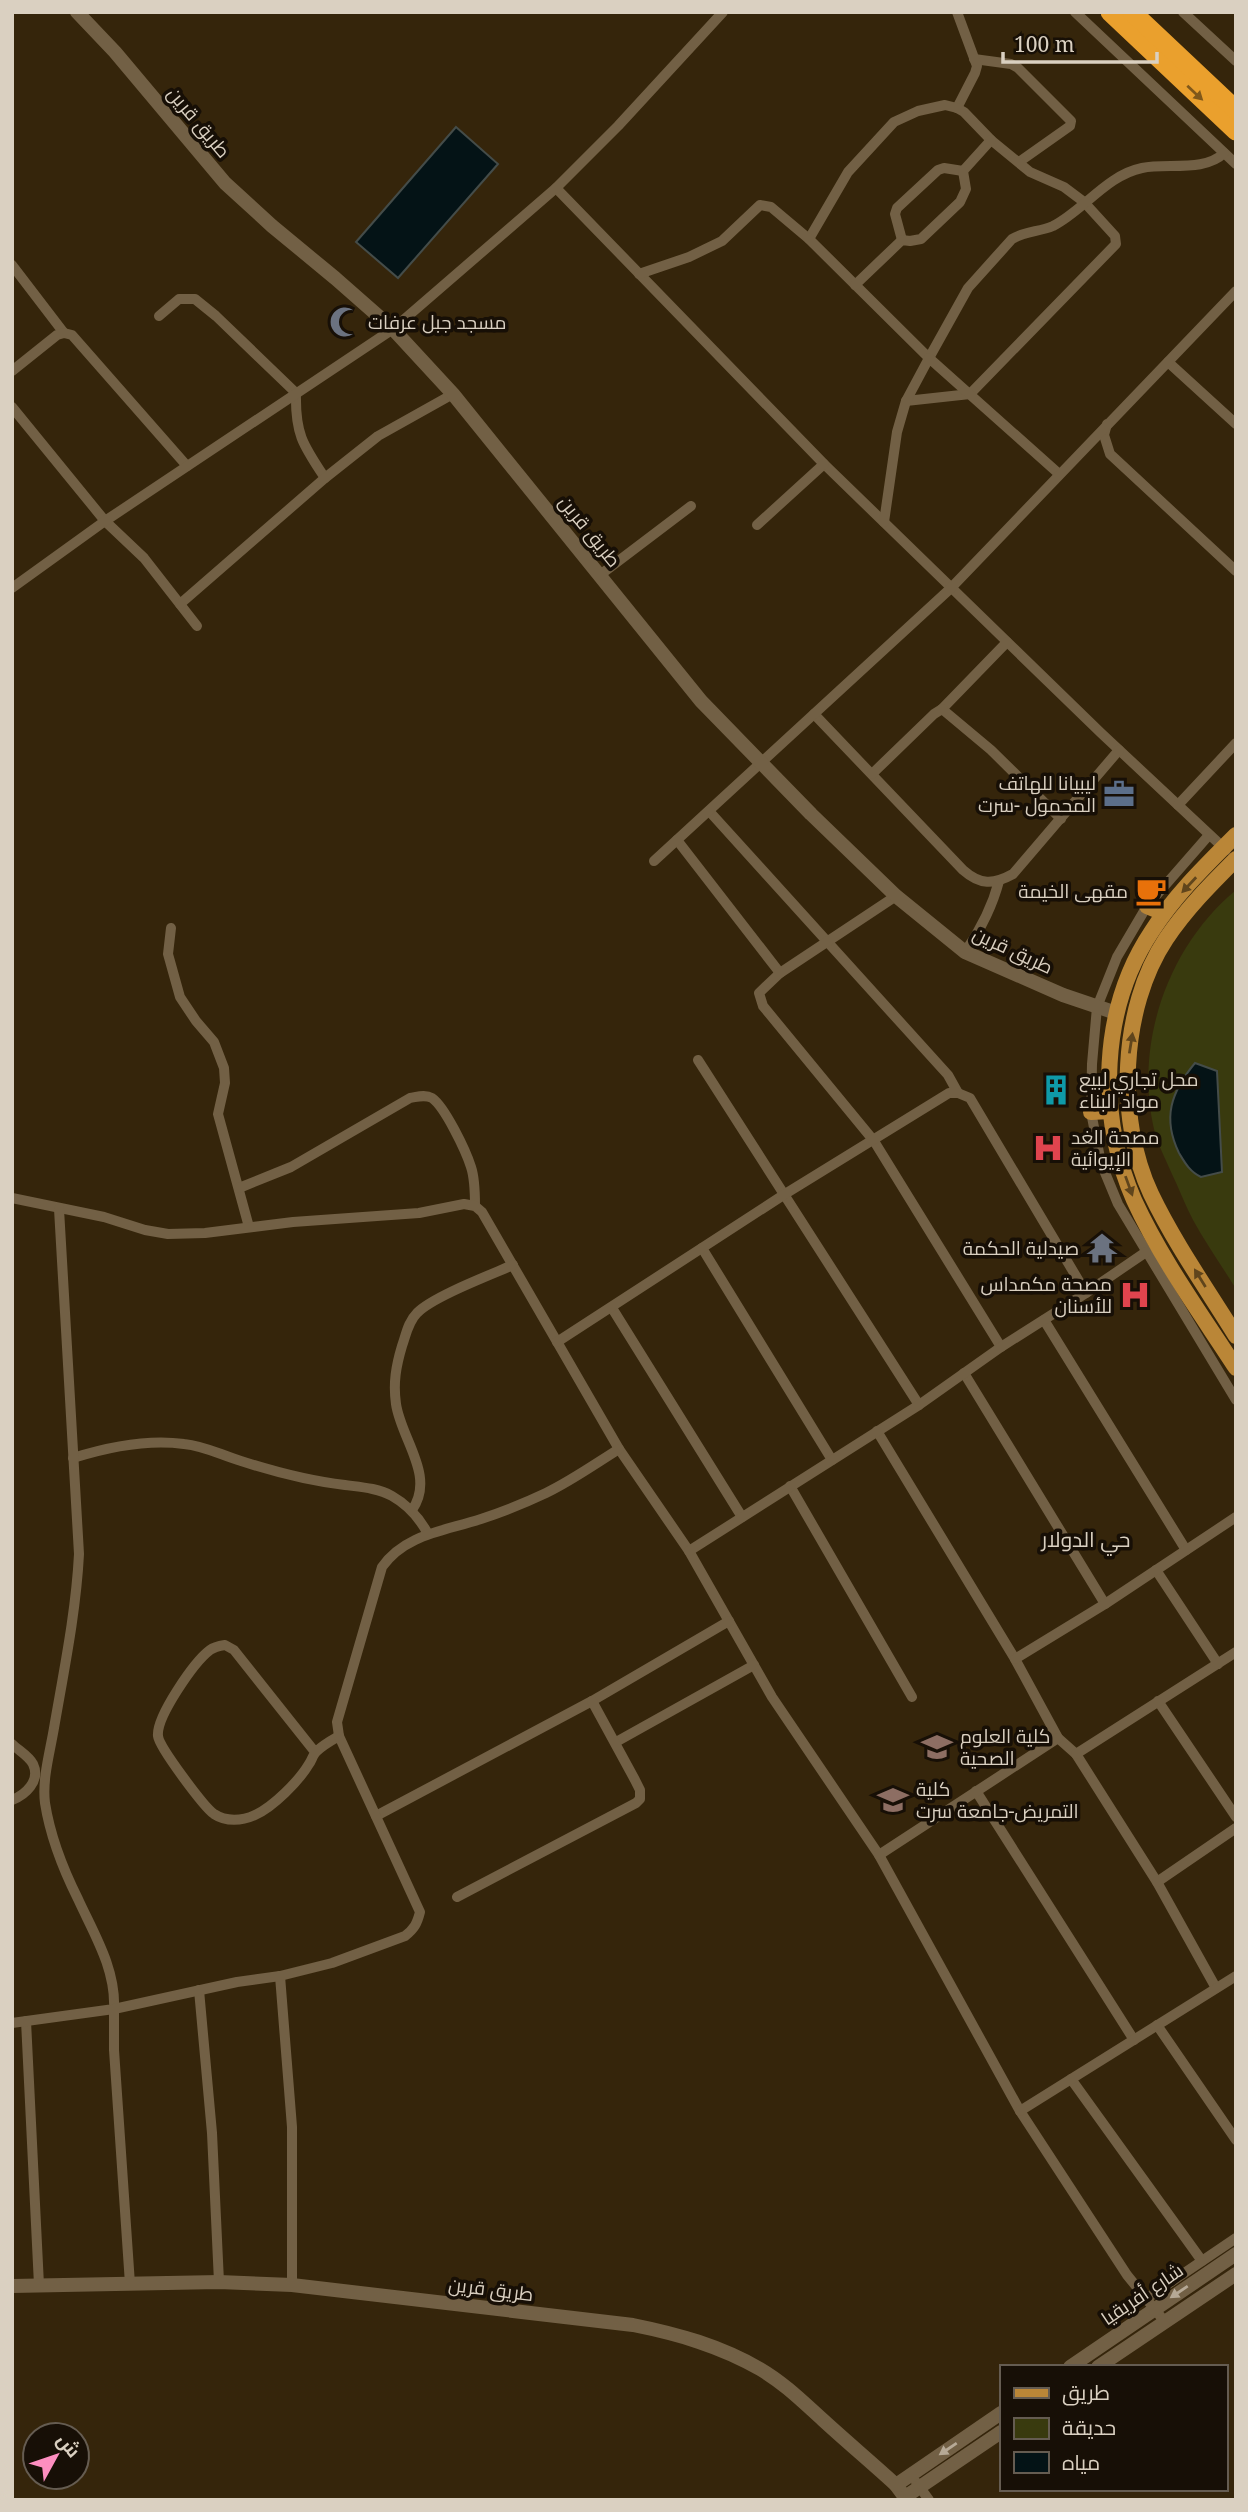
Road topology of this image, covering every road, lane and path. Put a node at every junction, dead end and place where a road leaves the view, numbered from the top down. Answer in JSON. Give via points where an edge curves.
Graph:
{"nodes":[{"id":1,"x":77,"y":12,"type":"edge"},
{"id":2,"x":723,"y":12,"type":"edge"},
{"id":3,"x":957,"y":12,"type":"edge"},
{"id":4,"x":1075,"y":12,"type":"edge"},
{"id":5,"x":1110,"y":12,"type":"edge"},
{"id":6,"x":1132,"y":12,"type":"edge"},
{"id":7,"x":1183,"y":12,"type":"edge"},
{"id":8,"x":974,"y":59,"type":"junction"},
{"id":9,"x":1236,"y":61,"type":"edge"},
{"id":10,"x":957,"y":107,"type":"junction"},
{"id":11,"x":1236,"y":110,"type":"edge"},
{"id":12,"x":1236,"y":131,"type":"edge"},
{"id":13,"x":991,"y":140,"type":"junction"},
{"id":14,"x":1224,"y":153,"type":"junction"},
{"id":15,"x":1019,"y":162,"type":"junction"},
{"id":16,"x":1236,"y":164,"type":"edge"},
{"id":17,"x":963,"y":171,"type":"junction"},
{"id":18,"x":556,"y":188,"type":"junction"},
{"id":19,"x":1084,"y":202,"type":"junction"},
{"id":20,"x":809,"y":239,"type":"junction"},
{"id":21,"x":902,"y":240,"type":"junction"},
{"id":22,"x":12,"y":265,"type":"edge"},
{"id":23,"x":639,"y":274,"type":"junction"},
{"id":24,"x":855,"y":285,"type":"junction"},
{"id":25,"x":1235,"y":295,"type":"edge"},
{"id":26,"x":159,"y":316,"type":"dead end"},
{"id":27,"x":393,"y":329,"type":"junction"},
{"id":28,"x":64,"y":332,"type":"junction"},
{"id":29,"x":929,"y":358,"type":"junction"},
{"id":30,"x":1168,"y":362,"type":"junction"},
{"id":31,"x":12,"y":371,"type":"edge"},
{"id":32,"x":296,"y":393,"type":"junction"},
{"id":33,"x":453,"y":394,"type":"junction"},
{"id":34,"x":970,"y":394,"type":"junction"},
{"id":35,"x":906,"y":401,"type":"junction"},
{"id":36,"x":12,"y":407,"type":"edge"},
{"id":37,"x":1111,"y":419,"type":"junction"},
{"id":38,"x":1236,"y":424,"type":"edge"},
{"id":39,"x":824,"y":464,"type":"junction"},
{"id":40,"x":187,"y":466,"type":"junction"},
{"id":41,"x":1058,"y":473,"type":"junction"},
{"id":42,"x":325,"y":478,"type":"junction"},
{"id":43,"x":691,"y":506,"type":"dead end"},
{"id":44,"x":105,"y":521,"type":"junction"},
{"id":45,"x":884,"y":522,"type":"junction"},
{"id":46,"x":757,"y":526,"type":"dead end"},
{"id":47,"x":1236,"y":571,"type":"edge"},
{"id":48,"x":600,"y":575,"type":"junction"},
{"id":49,"x":951,"y":587,"type":"junction"},
{"id":50,"x":12,"y":588,"type":"edge"},
{"id":51,"x":180,"y":604,"type":"junction"},
{"id":52,"x":197,"y":626,"type":"dead end"},
{"id":53,"x":1006,"y":642,"type":"junction"},
{"id":54,"x":942,"y":709,"type":"junction"},
{"id":55,"x":814,"y":714,"type":"junction"},
{"id":56,"x":1236,"y":743,"type":"edge"},
{"id":57,"x":1119,"y":750,"type":"junction"},
{"id":58,"x":760,"y":764,"type":"junction"},
{"id":59,"x":872,"y":774,"type":"junction"},
{"id":60,"x":1178,"y":805,"type":"junction"},
{"id":61,"x":709,"y":811,"type":"junction"},
{"id":62,"x":1060,"y":819,"type":"junction"},
{"id":63,"x":1209,"y":835,"type":"junction"},
{"id":64,"x":1236,"y":835,"type":"edge"},
{"id":65,"x":677,"y":840,"type":"junction"},
{"id":66,"x":1233,"y":856,"type":"edge"},
{"id":67,"x":654,"y":861,"type":"dead end"},
{"id":68,"x":999,"y":881,"type":"junction"},
{"id":69,"x":896,"y":896,"type":"junction"},
{"id":70,"x":1147,"y":906,"type":"junction"},
{"id":71,"x":1164,"y":913,"type":"junction"},
{"id":72,"x":171,"y":928,"type":"dead end"},
{"id":73,"x":828,"y":941,"type":"junction"},
{"id":74,"x":965,"y":952,"type":"junction"},
{"id":75,"x":780,"y":973,"type":"junction"},
{"id":76,"x":1097,"y":1007,"type":"junction"},
{"id":77,"x":1116,"y":1013,"type":"junction"},
{"id":78,"x":698,"y":1060,"type":"dead end"},
{"id":79,"x":958,"y":1093,"type":"junction"},
{"id":80,"x":1110,"y":1111,"type":"junction"},
{"id":81,"x":1091,"y":1112,"type":"junction"},
{"id":82,"x":874,"y":1140,"type":"junction"},
{"id":83,"x":239,"y":1188,"type":"junction"},
{"id":84,"x":785,"y":1194,"type":"junction"},
{"id":85,"x":12,"y":1198,"type":"edge"},
{"id":86,"x":475,"y":1206,"type":"junction"},
{"id":87,"x":59,"y":1209,"type":"junction"},
{"id":88,"x":249,"y":1227,"type":"junction"},
{"id":89,"x":702,"y":1248,"type":"junction"},
{"id":90,"x":1146,"y":1252,"type":"junction"},
{"id":91,"x":513,"y":1265,"type":"junction"},
{"id":92,"x":1086,"y":1293,"type":"junction"},
{"id":93,"x":612,"y":1308,"type":"junction"},
{"id":94,"x":1044,"y":1320,"type":"junction"},
{"id":95,"x":1236,"y":1336,"type":"edge"},
{"id":96,"x":557,"y":1342,"type":"junction"},
{"id":97,"x":1002,"y":1347,"type":"junction"},
{"id":98,"x":1236,"y":1368,"type":"edge"},
{"id":99,"x":964,"y":1373,"type":"junction"},
{"id":100,"x":1236,"y":1400,"type":"edge"},
{"id":101,"x":919,"y":1405,"type":"junction"},
{"id":102,"x":877,"y":1431,"type":"junction"},
{"id":103,"x":620,"y":1449,"type":"junction"},
{"id":104,"x":73,"y":1458,"type":"junction"},
{"id":105,"x":832,"y":1460,"type":"junction"},
{"id":106,"x":790,"y":1486,"type":"junction"},
{"id":107,"x":412,"y":1510,"type":"junction"},
{"id":108,"x":742,"y":1517,"type":"junction"},
{"id":109,"x":1236,"y":1517,"type":"edge"},
{"id":110,"x":428,"y":1534,"type":"junction"},
{"id":111,"x":1186,"y":1550,"type":"junction"},
{"id":112,"x":689,"y":1551,"type":"junction"},
{"id":113,"x":1156,"y":1570,"type":"junction"},
{"id":114,"x":1105,"y":1604,"type":"junction"},
{"id":115,"x":729,"y":1621,"type":"junction"},
{"id":116,"x":1236,"y":1652,"type":"edge"},
{"id":117,"x":1015,"y":1659,"type":"junction"},
{"id":118,"x":1218,"y":1664,"type":"junction"},
{"id":119,"x":754,"y":1665,"type":"junction"},
{"id":120,"x":912,"y":1697,"type":"dead end"},
{"id":121,"x":592,"y":1701,"type":"junction"},
{"id":122,"x":1158,"y":1701,"type":"junction"},
{"id":123,"x":339,"y":1736,"type":"junction"},
{"id":124,"x":1058,"y":1738,"type":"junction"},
{"id":125,"x":616,"y":1742,"type":"junction"},
{"id":126,"x":12,"y":1744,"type":"edge"},
{"id":127,"x":316,"y":1752,"type":"junction"},
{"id":128,"x":1076,"y":1754,"type":"junction"},
{"id":129,"x":976,"y":1791,"type":"junction"},
{"id":130,"x":12,"y":1800,"type":"edge"},
{"id":131,"x":376,"y":1816,"type":"junction"},
{"id":132,"x":1236,"y":1817,"type":"edge"},
{"id":133,"x":1236,"y":1828,"type":"edge"},
{"id":134,"x":879,"y":1855,"type":"junction"},
{"id":135,"x":1157,"y":1882,"type":"junction"},
{"id":136,"x":457,"y":1898,"type":"dead end"},
{"id":137,"x":280,"y":1976,"type":"junction"},
{"id":138,"x":1236,"y":1976,"type":"edge"},
{"id":139,"x":1216,"y":1988,"type":"junction"},
{"id":140,"x":199,"y":1990,"type":"junction"},
{"id":141,"x":114,"y":2009,"type":"junction"},
{"id":142,"x":26,"y":2021,"type":"junction"},
{"id":143,"x":12,"y":2023,"type":"edge"},
{"id":144,"x":1157,"y":2025,"type":"junction"},
{"id":145,"x":1134,"y":2040,"type":"junction"},
{"id":146,"x":1071,"y":2079,"type":"junction"},
{"id":147,"x":1020,"y":2111,"type":"junction"},
{"id":148,"x":1236,"y":2140,"type":"edge"},
{"id":149,"x":1236,"y":2238,"type":"edge"},
{"id":150,"x":1236,"y":2254,"type":"edge"},
{"id":151,"x":1202,"y":2261,"type":"junction"},
{"id":152,"x":1236,"y":2274,"type":"edge"},
{"id":153,"x":219,"y":2282,"type":"junction"},
{"id":154,"x":130,"y":2284,"type":"junction"},
{"id":155,"x":39,"y":2285,"type":"junction"},
{"id":156,"x":292,"y":2285,"type":"junction"},
{"id":157,"x":12,"y":2286,"type":"edge"},
{"id":158,"x":1151,"y":2304,"type":"junction"},
{"id":159,"x":1165,"y":2322,"type":"junction"},
{"id":160,"x":1073,"y":2365,"type":"edge"},
{"id":161,"x":1101,"y":2365,"type":"edge"},
{"id":162,"x":1000,"y":2414,"type":"edge"},
{"id":163,"x":1000,"y":2433,"type":"edge"},
{"id":164,"x":911,"y":2475,"type":"junction"},
{"id":165,"x":896,"y":2485,"type":"junction"},
{"id":166,"x":920,"y":2487,"type":"junction"},
{"id":167,"x":906,"y":2498,"type":"edge"},
{"id":168,"x":929,"y":2500,"type":"edge"}],
"edges":[{"from":1,"to":27,"type":"street","name":"طريق قرين","via":[[225,183]]},
{"from":2,"to":18,"type":"street"},
{"from":3,"to":8,"type":"street"},
{"from":4,"to":14,"type":"street"},
{"from":5,"to":12,"type":"highway","one_way":true},
{"from":6,"to":11,"type":"highway"},
{"from":7,"to":9,"type":"street"},
{"from":8,"to":10,"type":"street","via":[[975,73]]},
{"from":8,"to":15,"type":"street","via":[[1018,68],[1071,121]]},
{"from":10,"to":13,"type":"street"},
{"from":10,"to":20,"type":"street","via":[[935,106],[894,122],[848,172]]},
{"from":13,"to":15,"type":"street"},
{"from":13,"to":17,"type":"street"},
{"from":14,"to":16,"type":"street"},
{"from":14,"to":19,"type":"street","via":[[1215,162],[1142,168]]},
{"from":15,"to":19,"type":"street"},
{"from":17,"to":21,"type":"street","via":[[966,189],[960,202],[921,239]]},
{"from":17,"to":21,"type":"street","via":[[939,170],[897,208]]},
{"from":18,"to":23,"type":"street"},
{"from":18,"to":27,"type":"street"},
{"from":19,"to":29,"type":"street","via":[[1052,226],[1020,234],[1002,249],[968,288]]},
{"from":19,"to":34,"type":"street","via":[[1115,236],[1116,244]]},
{"from":20,"to":23,"type":"street","via":[[771,207],[760,205],[722,241]]},
{"from":20,"to":24,"type":"street"},
{"from":21,"to":24,"type":"street"},
{"from":22,"to":28,"type":"street"},
{"from":23,"to":39,"type":"street"},
{"from":24,"to":29,"type":"street"},
{"from":25,"to":30,"type":"street"},
{"from":26,"to":32,"type":"street","via":[[179,299],[195,299]]},
{"from":27,"to":32,"type":"street"},
{"from":27,"to":33,"type":"street","name":"طريق قرين"},
{"from":28,"to":31,"type":"street"},
{"from":28,"to":40,"type":"street","via":[[79,342]]},
{"from":29,"to":34,"type":"street"},
{"from":29,"to":35,"type":"street"},
{"from":30,"to":37,"type":"street"},
{"from":30,"to":38,"type":"street"},
{"from":32,"to":40,"type":"street"},
{"from":32,"to":42,"type":"street","via":[[295,419],[302,443]]},
{"from":33,"to":42,"type":"street","via":[[378,436]]},
{"from":33,"to":48,"type":"street","name":"طريق قرين"},
{"from":34,"to":35,"type":"street"},
{"from":34,"to":41,"type":"street"},
{"from":35,"to":45,"type":"street"},
{"from":36,"to":44,"type":"street"},
{"from":37,"to":41,"type":"street"},
{"from":37,"to":47,"type":"street","via":[[1104,435],[1110,454]]},
{"from":39,"to":45,"type":"street"},
{"from":39,"to":46,"type":"street"},
{"from":40,"to":44,"type":"street"},
{"from":41,"to":49,"type":"street"},
{"from":42,"to":51,"type":"street"},
{"from":43,"to":48,"type":"street"},
{"from":44,"to":50,"type":"street"},
{"from":44,"to":51,"type":"street","via":[[144,558]]},
{"from":45,"to":49,"type":"street"},
{"from":48,"to":58,"type":"street","name":"طريق قرين","via":[[701,701]]},
{"from":49,"to":53,"type":"street"},
{"from":49,"to":55,"type":"street"},
{"from":51,"to":52,"type":"street"},
{"from":53,"to":54,"type":"street"},
{"from":53,"to":57,"type":"street"},
{"from":54,"to":59,"type":"street"},
{"from":54,"to":62,"type":"street"},
{"from":55,"to":58,"type":"street"},
{"from":55,"to":59,"type":"street"},
{"from":56,"to":60,"type":"street"},
{"from":57,"to":60,"type":"street"},
{"from":57,"to":62,"type":"street"},
{"from":58,"to":61,"type":"street"},
{"from":58,"to":69,"type":"street","name":"طريق قرين"},
{"from":59,"to":68,"type":"street","via":[[974,880]]},
{"from":60,"to":63,"type":"street"},
{"from":61,"to":65,"type":"street"},
{"from":61,"to":73,"type":"street"},
{"from":62,"to":68,"type":"street","via":[[1023,865]]},
{"from":63,"to":66,"type":"street"},
{"from":63,"to":70,"type":"street"},
{"from":64,"to":66,"type":"main road"},
{"from":65,"to":67,"type":"street"},
{"from":65,"to":75,"type":"street"},
{"from":66,"to":71,"type":"main road","one_way":true},
{"from":95,"to":66,"type":"main road","one_way":true,"via":[[1150,1192],[1136,1153],[1127,1076],[1134,1020],[1165,941]]},
{"from":68,"to":74,"type":"street","via":[[982,928]]},
{"from":69,"to":73,"type":"street"},
{"from":69,"to":74,"type":"street","name":"طريق قرين"},
{"from":70,"to":71,"type":"main road"},
{"from":70,"to":76,"type":"street","via":[[1117,957]]},
{"from":71,"to":77,"type":"main road","via":[[1132,968]]},
{"from":72,"to":83,"type":"street","via":[[168,954],[180,997],[214,1042],[224,1068],[218,1114]]},
{"from":73,"to":75,"type":"street"},
{"from":73,"to":79,"type":"street","via":[[948,1075]]},
{"from":74,"to":76,"type":"street","name":"طريق قرين"},
{"from":75,"to":82,"type":"street","via":[[759,993],[763,1006]]},
{"from":76,"to":77,"type":"street","name":"طريق قرين"},
{"from":76,"to":81,"type":"street"},
{"from":77,"to":80,"type":"main road","via":[[1109,1065]]},
{"from":78,"to":84,"type":"street"},
{"from":79,"to":82,"type":"street","via":[[948,1093]]},
{"from":79,"to":92,"type":"street","via":[[970,1098]]},
{"from":80,"to":81,"type":"main road"},
{"from":80,"to":98,"type":"main road","one_way":true,"via":[[1119,1157],[1135,1200],[1179,1280]]},
{"from":81,"to":90,"type":"street","via":[[1101,1163],[1118,1205]]},
{"from":82,"to":84,"type":"street"},
{"from":82,"to":97,"type":"street"},
{"from":83,"to":86,"type":"street","via":[[290,1167],[410,1098],[422,1096],[431,1098],[445,1116],[471,1167]]},
{"from":83,"to":88,"type":"street"},
{"from":84,"to":89,"type":"street"},
{"from":84,"to":101,"type":"street"},
{"from":85,"to":87,"type":"street"},
{"from":86,"to":88,"type":"street"},
{"from":86,"to":91,"type":"street"},
{"from":87,"to":88,"type":"street","via":[[168,1234]]},
{"from":87,"to":104,"type":"street"},
{"from":89,"to":93,"type":"street"},
{"from":89,"to":105,"type":"street"},
{"from":90,"to":92,"type":"street"},
{"from":90,"to":100,"type":"street"},
{"from":91,"to":96,"type":"street"},
{"from":91,"to":107,"type":"street","via":[[424,1307],[410,1322],[394,1386],[396,1407],[421,1483]]},
{"from":92,"to":94,"type":"street"},
{"from":93,"to":96,"type":"street"},
{"from":93,"to":108,"type":"street"},
{"from":94,"to":97,"type":"street"},
{"from":94,"to":111,"type":"street"},
{"from":96,"to":103,"type":"street"},
{"from":97,"to":99,"type":"street"},
{"from":99,"to":101,"type":"street"},
{"from":99,"to":114,"type":"street"},
{"from":101,"to":102,"type":"street"},
{"from":102,"to":105,"type":"street"},
{"from":102,"to":117,"type":"street"},
{"from":103,"to":110,"type":"street","via":[[545,1493],[482,1519]]},
{"from":103,"to":112,"type":"street"},
{"from":104,"to":107,"type":"street","via":[[123,1446],[184,1444],[304,1480],[389,1494]]},
{"from":104,"to":141,"type":"street","via":[[77,1589],[45,1800],[71,1882],[106,1957]]},
{"from":105,"to":106,"type":"street"},
{"from":106,"to":108,"type":"street"},
{"from":106,"to":120,"type":"street"},
{"from":107,"to":110,"type":"street"},
{"from":108,"to":112,"type":"street"},
{"from":109,"to":111,"type":"street"},
{"from":110,"to":123,"type":"street","via":[[400,1547],[382,1567],[339,1712]]},
{"from":111,"to":113,"type":"street"},
{"from":112,"to":115,"type":"street"},
{"from":113,"to":114,"type":"street"},
{"from":113,"to":118,"type":"street"},
{"from":114,"to":117,"type":"street"},
{"from":115,"to":119,"type":"street"},
{"from":115,"to":121,"type":"street"},
{"from":116,"to":118,"type":"street"},
{"from":117,"to":124,"type":"street"},
{"from":118,"to":122,"type":"street"},
{"from":119,"to":125,"type":"street"},
{"from":119,"to":134,"type":"street"},
{"from":121,"to":125,"type":"street"},
{"from":121,"to":131,"type":"street"},
{"from":122,"to":128,"type":"street"},
{"from":122,"to":132,"type":"street"},
{"from":123,"to":127,"type":"street"},
{"from":123,"to":131,"type":"street"},
{"from":124,"to":128,"type":"street"},
{"from":124,"to":129,"type":"street"},
{"from":125,"to":136,"type":"street","via":[[640,1790],[636,1803]]},
{"from":126,"to":130,"type":"street","via":[[34,1770],[27,1792]]},
{"from":127,"to":127,"type":"street","via":[[294,1784],[276,1799],[256,1815],[230,1821],[214,1814],[201,1799],[158,1737],[161,1721],[194,1665],[210,1650],[225,1645],[234,1650]]},
{"from":128,"to":135,"type":"street"},
{"from":129,"to":134,"type":"street"},
{"from":129,"to":145,"type":"street"},
{"from":131,"to":137,"type":"street","via":[[420,1912],[417,1924],[405,1936]]},
{"from":133,"to":135,"type":"street"},
{"from":134,"to":147,"type":"street"},
{"from":135,"to":139,"type":"street"},
{"from":137,"to":140,"type":"street"},
{"from":137,"to":156,"type":"street","via":[[292,2127]]},
{"from":138,"to":139,"type":"street"},
{"from":139,"to":144,"type":"street"},
{"from":140,"to":141,"type":"street"},
{"from":140,"to":153,"type":"street"},
{"from":141,"to":142,"type":"street"},
{"from":141,"to":154,"type":"street"},
{"from":142,"to":143,"type":"street"},
{"from":142,"to":155,"type":"street"},
{"from":144,"to":145,"type":"street"},
{"from":144,"to":148,"type":"street"},
{"from":145,"to":146,"type":"street"},
{"from":146,"to":147,"type":"street"},
{"from":146,"to":151,"type":"street"},
{"from":147,"to":158,"type":"street"},
{"from":149,"to":151,"type":"street"},
{"from":150,"to":158,"type":"street","name":"شارع أفريقيا","one_way":true},
{"from":151,"to":158,"type":"street"},
{"from":152,"to":159,"type":"street","name":"شارع أفريقيا"},
{"from":153,"to":154,"type":"street","name":"طريق قرين"},
{"from":153,"to":156,"type":"street","name":"طريق قرين"},
{"from":154,"to":155,"type":"street","name":"طريق قرين"},
{"from":155,"to":157,"type":"street","name":"طريق قرين"},
{"from":156,"to":165,"type":"street","name":"طريق قرين","via":[[633,2325],[699,2340],[762,2370],[791,2390]]},
{"from":158,"to":159,"type":"street"},
{"from":158,"to":160,"type":"street","name":"شارع أفريقيا"},
{"from":159,"to":161,"type":"street","name":"شارع أفريقيا"},
{"from":162,"to":164,"type":"street","one_way":true},
{"from":163,"to":166,"type":"street"},
{"from":164,"to":165,"type":"street"},
{"from":164,"to":166,"type":"street"},
{"from":165,"to":167,"type":"street","name":"طريق قرين"},
{"from":166,"to":167,"type":"street"},
{"from":166,"to":168,"type":"street"}]}
